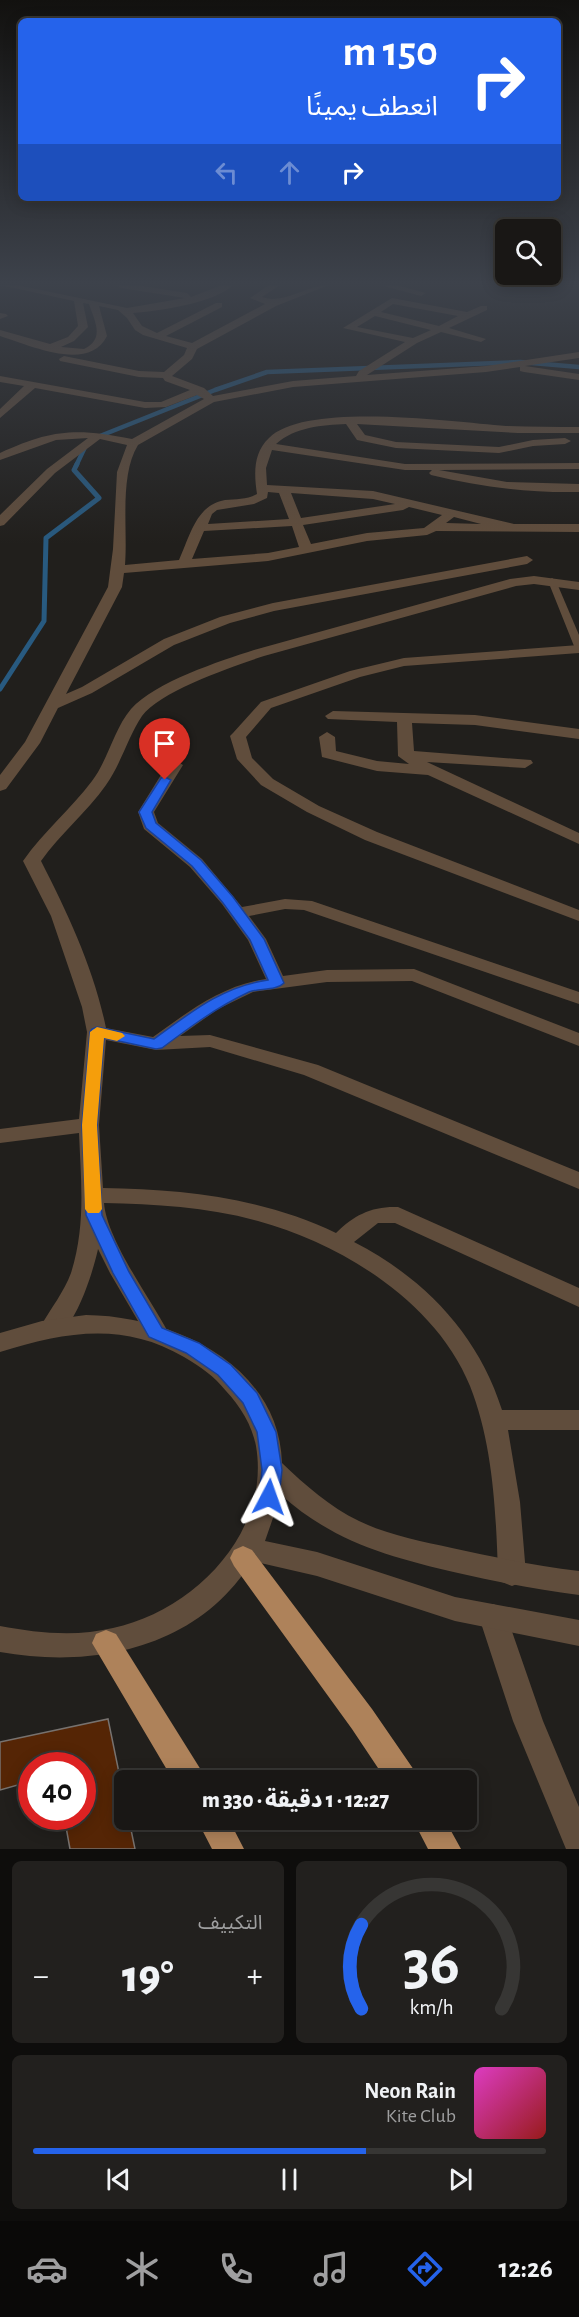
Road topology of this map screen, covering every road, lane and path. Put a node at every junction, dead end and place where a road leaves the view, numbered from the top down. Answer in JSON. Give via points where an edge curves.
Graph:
{"nodes":[{"id":1,"x":125,"y":371,"type":"edge"},
{"id":2,"x":171,"y":371,"type":"edge"},
{"id":3,"x":366,"y":371,"type":"edge"},
{"id":4,"x":457,"y":371,"type":"edge"},
{"id":5,"x":543,"y":371,"type":"edge"},
{"id":6,"x":166,"y":375,"type":"junction"},
{"id":7,"x":579,"y":377,"type":"edge"},
{"id":8,"x":0,"y":379,"type":"edge"},
{"id":9,"x":360,"y":379,"type":"junction"},
{"id":10,"x":32,"y":385,"type":"junction"},
{"id":11,"x":205,"y":395,"type":"junction"},
{"id":12,"x":0,"y":415,"type":"edge"},
{"id":13,"x":350,"y":422,"type":"junction"},
{"id":14,"x":511,"y":429,"type":"junction"},
{"id":15,"x":574,"y":435,"type":"edge"},
{"id":16,"x":98,"y":436,"type":"junction"},
{"id":17,"x":134,"y":443,"type":"junction"},
{"id":18,"x":523,"y":445,"type":"junction"},
{"id":19,"x":270,"y":446,"type":"junction"},
{"id":20,"x":0,"y":457,"type":"edge"},
{"id":21,"x":579,"y":466,"type":"edge"},
{"id":22,"x":405,"y":467,"type":"junction"},
{"id":23,"x":262,"y":488,"type":"junction"},
{"id":24,"x":579,"y":488,"type":"edge"},
{"id":25,"x":284,"y":490,"type":"junction"},
{"id":26,"x":415,"y":504,"type":"junction"},
{"id":27,"x":454,"y":512,"type":"junction"},
{"id":28,"x":0,"y":522,"type":"edge"},
{"id":29,"x":296,"y":522,"type":"junction"},
{"id":30,"x":436,"y":527,"type":"junction"},
{"id":31,"x":512,"y":527,"type":"junction"},
{"id":32,"x":200,"y":528,"type":"junction"},
{"id":33,"x":579,"y":528,"type":"edge"},
{"id":34,"x":307,"y":550,"type":"junction"},
{"id":35,"x":527,"y":560,"type":"dead end"},
{"id":36,"x":184,"y":563,"type":"junction"},
{"id":37,"x":119,"y":569,"type":"junction"},
{"id":38,"x":552,"y":581,"type":"junction"},
{"id":39,"x":579,"y":586,"type":"edge"},
{"id":40,"x":579,"y":648,"type":"edge"},
{"id":41,"x":52,"y":705,"type":"junction"},
{"id":42,"x":333,"y":716,"type":"dead end"},
{"id":43,"x":404,"y":717,"type":"junction"},
{"id":44,"x":579,"y":734,"type":"edge"},
{"id":45,"x":327,"y":737,"type":"dead end"},
{"id":46,"x":406,"y":756,"type":"junction"},
{"id":47,"x":525,"y":763,"type":"dead end"},
{"id":48,"x":175,"y":765,"type":"dead end"},
{"id":49,"x":434,"y":772,"type":"junction"},
{"id":50,"x":0,"y":786,"type":"edge"},
{"id":51,"x":579,"y":839,"type":"edge"},
{"id":52,"x":237,"y":912,"type":"junction"},
{"id":53,"x":579,"y":916,"type":"edge"},
{"id":54,"x":277,"y":983,"type":"junction"},
{"id":55,"x":579,"y":998,"type":"edge"},
{"id":56,"x":97,"y":1032,"type":"junction"},
{"id":57,"x":579,"y":1040,"type":"edge"},
{"id":58,"x":156,"y":1044,"type":"junction"},
{"id":59,"x":89,"y":1125,"type":"junction"},
{"id":60,"x":0,"y":1136,"type":"edge"},
{"id":61,"x":579,"y":1180,"type":"edge"},
{"id":62,"x":93,"y":1205,"type":"junction"},
{"id":63,"x":338,"y":1244,"type":"junction"},
{"id":64,"x":579,"y":1298,"type":"edge"},
{"id":65,"x":53,"y":1326,"type":"junction"},
{"id":66,"x":156,"y":1332,"type":"junction"},
{"id":67,"x":0,"y":1343,"type":"edge"},
{"id":68,"x":492,"y":1420,"type":"junction"},
{"id":69,"x":579,"y":1420,"type":"edge"},
{"id":70,"x":272,"y":1470,"type":"junction"},
{"id":71,"x":246,"y":1553,"type":"junction"},
{"id":72,"x":512,"y":1574,"type":"junction"},
{"id":73,"x":579,"y":1583,"type":"edge"},
{"id":74,"x":493,"y":1617,"type":"junction"},
{"id":75,"x":579,"y":1633,"type":"edge"},
{"id":76,"x":0,"y":1639,"type":"edge"},
{"id":77,"x":106,"y":1643,"type":"junction"},
{"id":78,"x":184,"y":1770,"type":"edge"},
{"id":79,"x":396,"y":1770,"type":"edge"},
{"id":80,"x":218,"y":1830,"type":"edge"},
{"id":81,"x":434,"y":1830,"type":"edge"},
{"id":82,"x":579,"y":1844,"type":"edge"},
{"id":83,"x":229,"y":1849,"type":"edge"},
{"id":84,"x":446,"y":1849,"type":"edge"}],
"edges":[{"from":1,"to":6,"type":"street"},
{"from":2,"to":6,"type":"street"},
{"from":3,"to":9,"type":"street"},
{"from":4,"to":9,"type":"street"},
{"from":5,"to":7,"type":"street"},
{"from":6,"to":11,"type":"street"},
{"from":8,"to":10,"type":"street"},
{"from":9,"to":11,"type":"street","via":[[293,384],[248,394]]},
{"from":10,"to":11,"type":"street","via":[[152,406]]},
{"from":10,"to":12,"type":"street"},
{"from":11,"to":17,"type":"street"},
{"from":13,"to":14,"type":"street","via":[[405,421]]},
{"from":13,"to":18,"type":"street","via":[[361,438],[384,444],[499,450]]},
{"from":13,"to":19,"type":"street","via":[[291,430],[273,439]]},
{"from":14,"to":15,"type":"street"},
{"from":14,"to":18,"type":"street"},
{"from":15,"to":18,"type":"street"},
{"from":16,"to":17,"type":"street"},
{"from":16,"to":20,"type":"street","via":[[62,436]]},
{"from":16,"to":28,"type":"street","via":[[51,471]]},
{"from":17,"to":37,"type":"street","via":[[127,452],[120,500]]},
{"from":19,"to":22,"type":"street"},
{"from":19,"to":23,"type":"street","via":[[260,473]]},
{"from":21,"to":22,"type":"street"},
{"from":22,"to":24,"type":"street","via":[[520,488]]},
{"from":23,"to":25,"type":"street"},
{"from":23,"to":32,"type":"street","via":[[259,499],[212,507]]},
{"from":25,"to":26,"type":"street","via":[[373,495]]},
{"from":25,"to":29,"type":"street"},
{"from":26,"to":27,"type":"street"},
{"from":26,"to":29,"type":"street"},
{"from":27,"to":30,"type":"street"},
{"from":27,"to":31,"type":"street"},
{"from":29,"to":32,"type":"street"},
{"from":29,"to":34,"type":"street"},
{"from":30,"to":31,"type":"street"},
{"from":30,"to":34,"type":"street"},
{"from":31,"to":33,"type":"street"},
{"from":32,"to":36,"type":"street"},
{"from":34,"to":36,"type":"street"},
{"from":35,"to":41,"type":"street","via":[[273,607],[225,620],[169,642],[87,690]]},
{"from":36,"to":37,"type":"street"},
{"from":37,"to":41,"type":"street","via":[[115,587]]},
{"from":38,"to":39,"type":"street"},
{"from":38,"to":40,"type":"lane"},
{"from":38,"to":56,"type":"street","via":[[516,582],[259,653],[195,676],[156,696],[137,712],[99,783],[32,861],[60,916]]},
{"from":40,"to":53,"type":"street","via":[[404,662],[355,674],[266,705],[238,736],[244,759],[267,782],[313,809],[370,836]]},
{"from":41,"to":50,"type":"street","via":[[32,743]]},
{"from":42,"to":43,"type":"street"},
{"from":43,"to":44,"type":"street","via":[[475,720]]},
{"from":43,"to":46,"type":"street"},
{"from":45,"to":49,"type":"street","via":[[328,754],[377,766]]},
{"from":46,"to":47,"type":"street"},
{"from":46,"to":49,"type":"street"},
{"from":48,"to":52,"type":"street","via":[[146,812],[150,825],[196,863]]},
{"from":49,"to":51,"type":"street"},
{"from":52,"to":54,"type":"street","via":[[257,939]]},
{"from":52,"to":55,"type":"street","via":[[285,904],[306,905]]},
{"from":54,"to":57,"type":"street","via":[[327,976],[414,975]]},
{"from":54,"to":58,"type":"street","via":[[249,987],[211,1005]]},
{"from":56,"to":58,"type":"street"},
{"from":56,"to":59,"type":"street"},
{"from":58,"to":61,"type":"street","via":[[210,1041],[311,1070]]},
{"from":59,"to":60,"type":"street"},
{"from":59,"to":62,"type":"street"},
{"from":62,"to":63,"type":"street","via":[[177,1199],[286,1221]]},
{"from":62,"to":65,"type":"street","via":[[82,1273]]},
{"from":62,"to":66,"type":"street","via":[[121,1273]]},
{"from":63,"to":64,"type":"street","via":[[374,1215],[398,1215]]},
{"from":63,"to":68,"type":"street","via":[[392,1277],[444,1323],[482,1385]]},
{"from":65,"to":66,"type":"street","via":[[88,1324]]},
{"from":65,"to":67,"type":"street"},
{"from":66,"to":70,"type":"street","via":[[193,1348],[225,1370],[250,1398],[266,1432]]},
{"from":68,"to":69,"type":"street"},
{"from":68,"to":72,"type":"street","via":[[507,1493]]},
{"from":70,"to":71,"type":"street","via":[[264,1514]]},
{"from":70,"to":72,"type":"street","via":[[320,1511],[380,1542]]},
{"from":71,"to":74,"type":"street","via":[[317,1564],[419,1598]]},
{"from":71,"to":77,"type":"street","via":[[217,1587],[185,1612],[147,1631]]},
{"from":71,"to":79,"type":"highway"},
{"from":72,"to":73,"type":"street"},
{"from":74,"to":75,"type":"street"},
{"from":74,"to":82,"type":"street","via":[[528,1721]]},
{"from":76,"to":77,"type":"street","via":[[33,1646]]},
{"from":77,"to":78,"type":"highway"},
{"from":80,"to":83,"type":"highway"},
{"from":81,"to":84,"type":"highway"}]}
